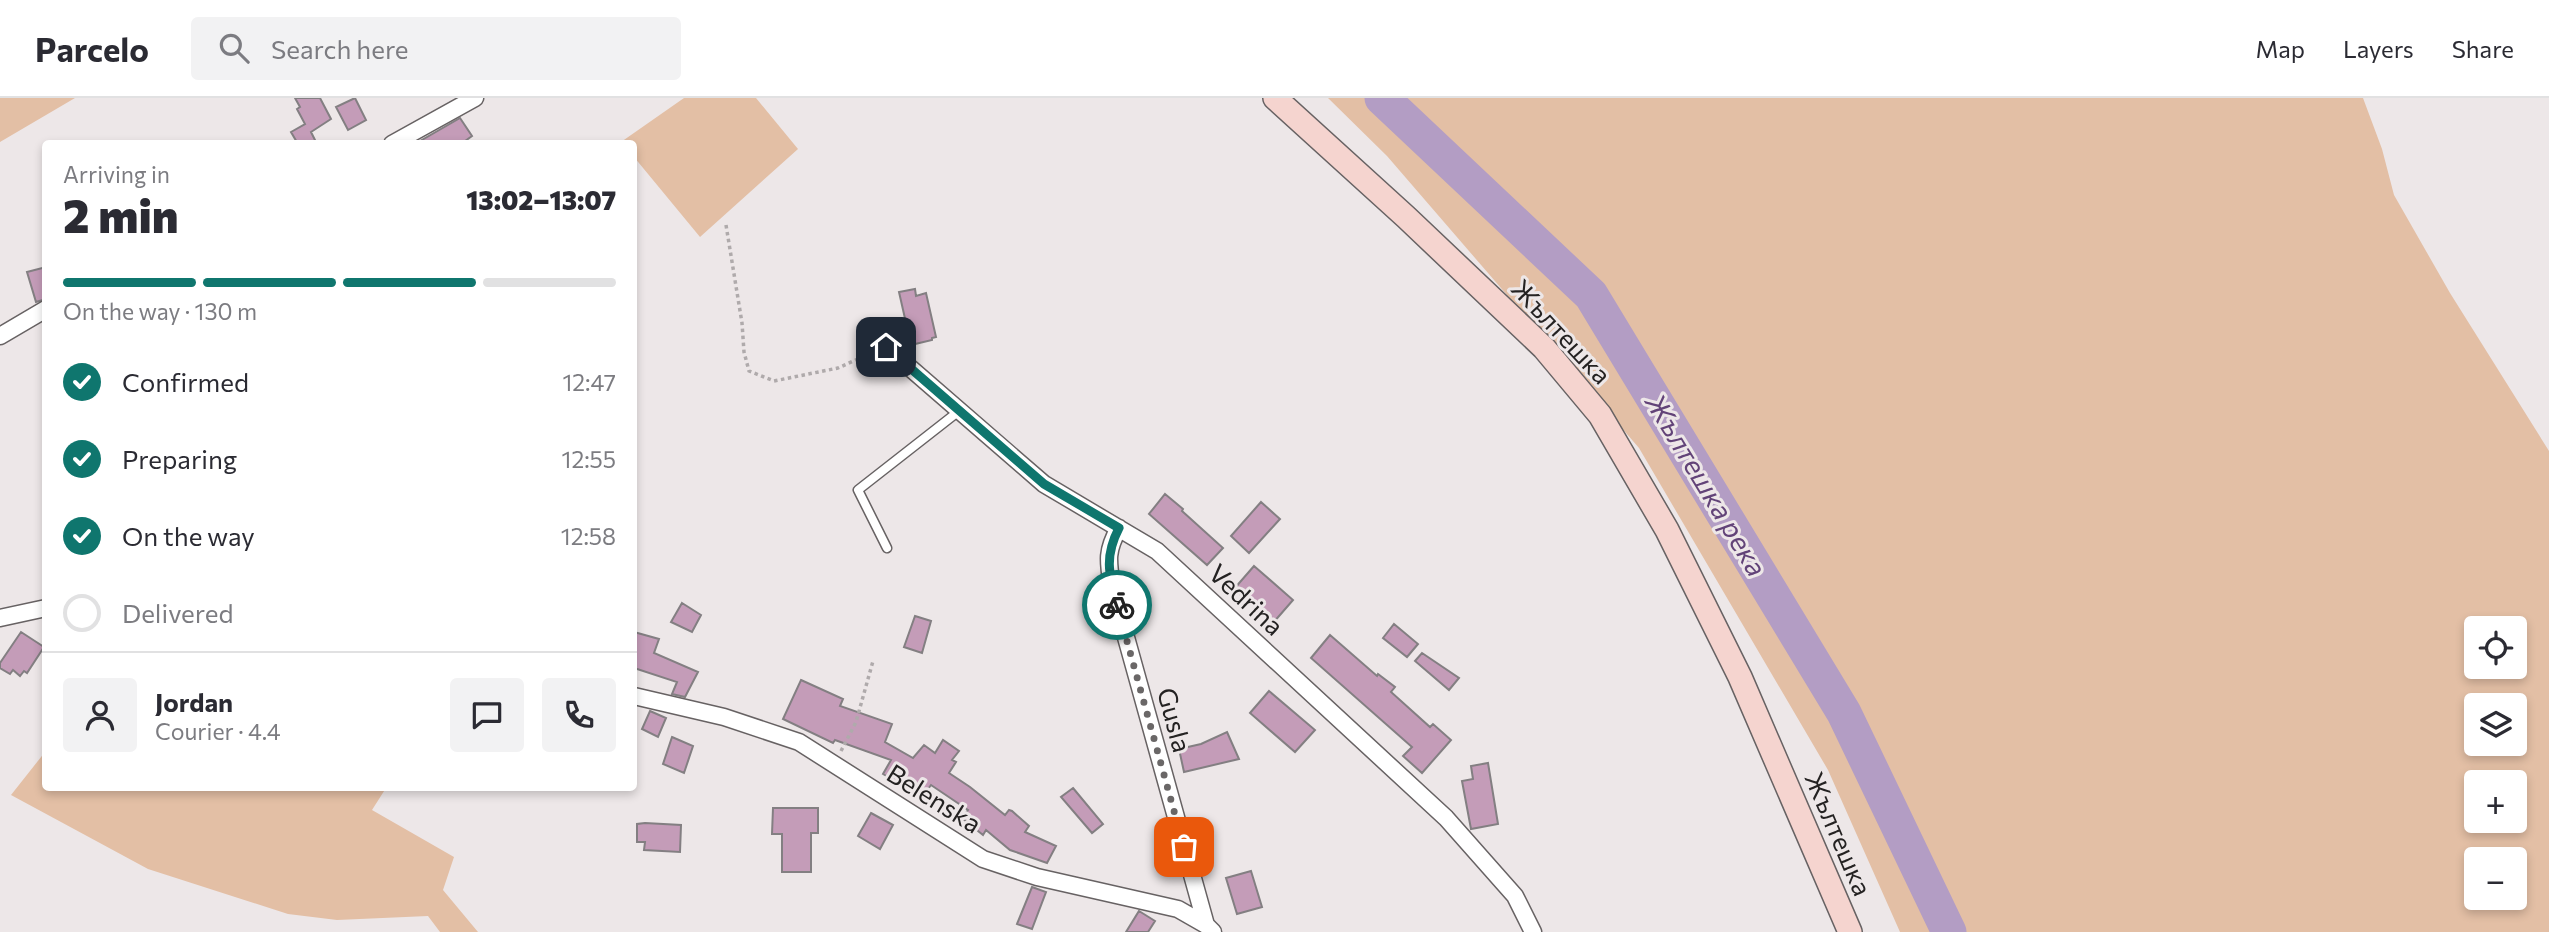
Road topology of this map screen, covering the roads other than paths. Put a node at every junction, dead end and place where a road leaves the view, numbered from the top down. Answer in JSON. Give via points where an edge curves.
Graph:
{"nodes":[{"id":1,"x":475,"y":98,"type":"edge"},
{"id":2,"x":1275,"y":98,"type":"edge"},
{"id":3,"x":399,"y":140,"type":"edge"},
{"id":4,"x":42,"y":311,"type":"edge"},
{"id":5,"x":0,"y":336,"type":"edge"},
{"id":6,"x":886,"y":347,"type":"road end"},
{"id":7,"x":959,"y":411,"type":"junction"},
{"id":8,"x":1119,"y":528,"type":"junction"},
{"id":9,"x":887,"y":548,"type":"dead end"},
{"id":10,"x":42,"y":609,"type":"edge"},
{"id":11,"x":0,"y":618,"type":"edge"},
{"id":12,"x":637,"y":697,"type":"edge"},
{"id":13,"x":1209,"y":929,"type":"edge"},
{"id":14,"x":1533,"y":932,"type":"edge"},
{"id":15,"x":1850,"y":932,"type":"edge"}],
"edges":[{"from":1,"to":3,"type":"street"},
{"from":2,"to":15,"type":"main road","name":"Жълтешка","via":[[1544,348],[1600,415],[1667,530],[1740,677]]},
{"from":4,"to":5,"type":"street"},
{"from":6,"to":7,"type":"street","name":"Vedrina"},
{"from":7,"to":8,"type":"street","name":"Vedrina","via":[[1044,484]]},
{"from":7,"to":9,"type":"lane","via":[[858,490]]},
{"from":8,"to":13,"type":"street","name":"Gusla","via":[[1107,558],[1112,587]]},
{"from":8,"to":14,"type":"street","name":"Vedrina","via":[[1157,551],[1446,818],[1515,896]]},
{"from":10,"to":11,"type":"street"},
{"from":12,"to":13,"type":"street","name":"Belenska","via":[[799,741],[983,859],[1037,877],[1178,909]]}]}
